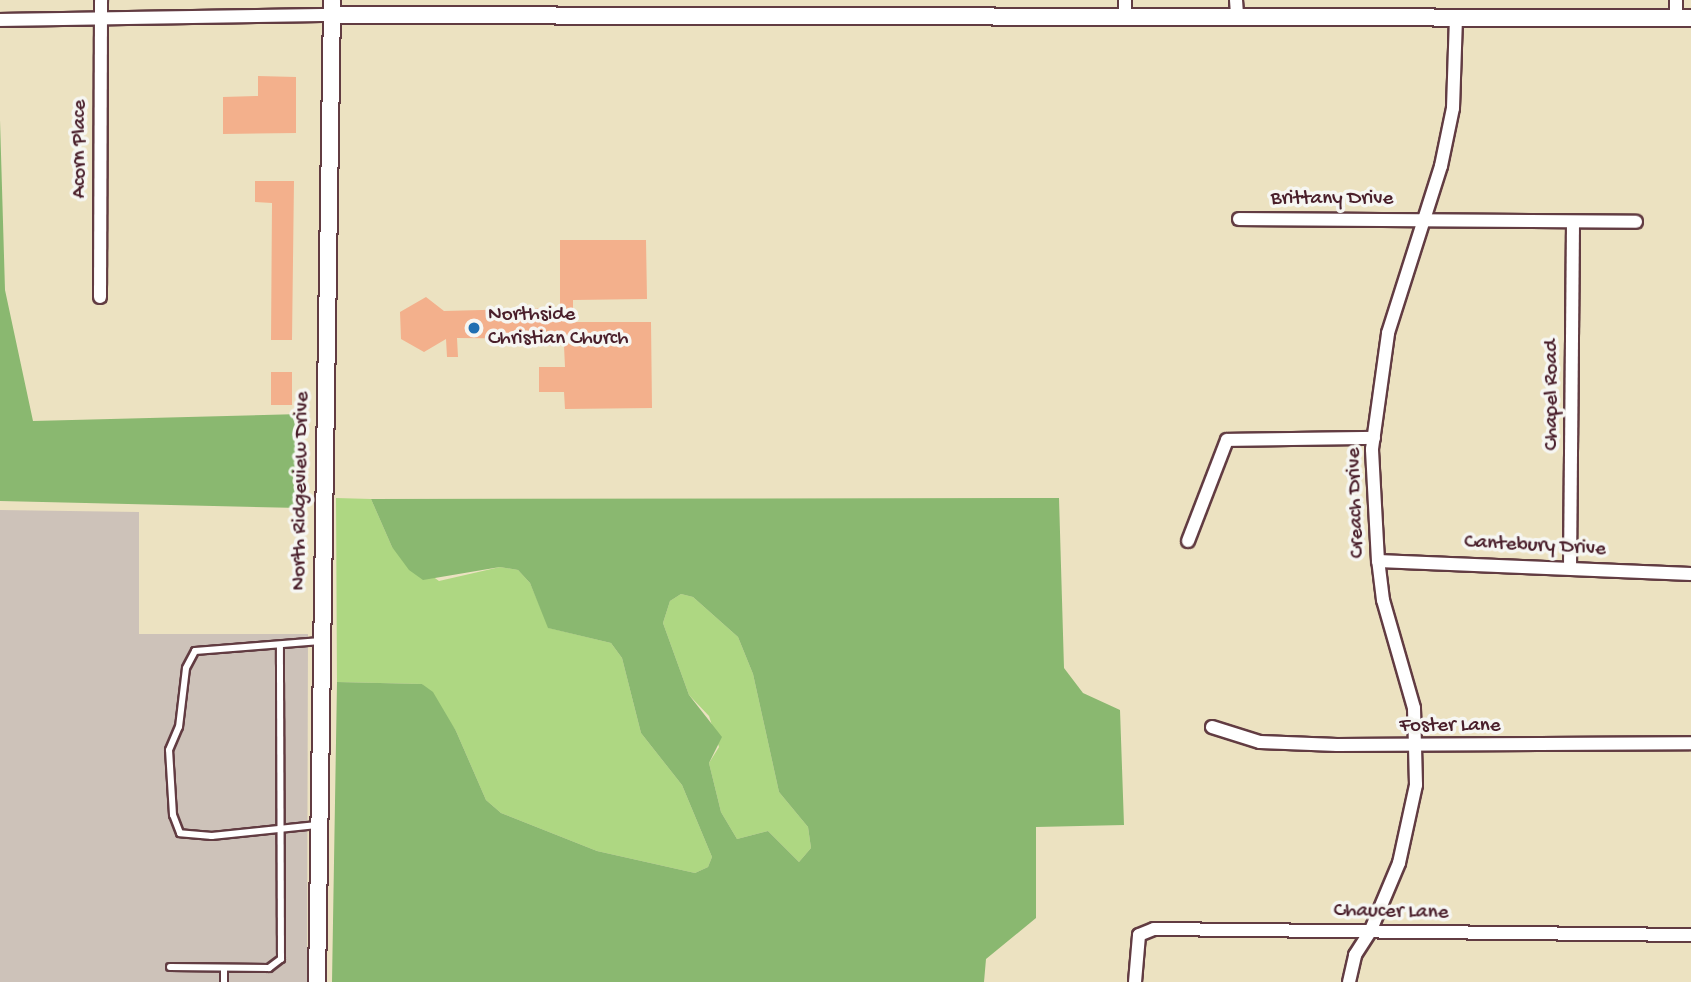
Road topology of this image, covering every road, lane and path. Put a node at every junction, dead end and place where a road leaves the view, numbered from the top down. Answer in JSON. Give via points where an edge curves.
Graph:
{"nodes":[{"id":1,"x":101,"y":0,"type":"edge"},
{"id":2,"x":1676,"y":0,"type":"edge"},
{"id":3,"x":332,"y":7,"type":"edge"},
{"id":4,"x":1125,"y":7,"type":"edge"},
{"id":5,"x":1237,"y":7,"type":"edge"},
{"id":6,"x":1456,"y":16,"type":"junction"},
{"id":7,"x":101,"y":18,"type":"junction"},
{"id":8,"x":1684,"y":18,"type":"edge"},
{"id":9,"x":0,"y":20,"type":"edge"},
{"id":10,"x":1239,"y":219,"type":"dead end"},
{"id":11,"x":1424,"y":220,"type":"junction"},
{"id":12,"x":1636,"y":222,"type":"dead end"},
{"id":13,"x":1573,"y":223,"type":"junction"},
{"id":14,"x":100,"y":298,"type":"dead end"},
{"id":15,"x":1374,"y":439,"type":"junction"},
{"id":16,"x":1188,"y":541,"type":"dead end"},
{"id":17,"x":1378,"y":561,"type":"junction"},
{"id":18,"x":1570,"y":568,"type":"junction"},
{"id":19,"x":1691,"y":574,"type":"edge"},
{"id":20,"x":321,"y":640,"type":"junction"},
{"id":21,"x":281,"y":646,"type":"junction"},
{"id":22,"x":1212,"y":727,"type":"dead end"},
{"id":23,"x":1691,"y":743,"type":"edge"},
{"id":24,"x":1417,"y":746,"type":"junction"},
{"id":25,"x":319,"y":825,"type":"junction"},
{"id":26,"x":277,"y":828,"type":"junction"},
{"id":27,"x":1370,"y":932,"type":"junction"},
{"id":28,"x":1691,"y":935,"type":"edge"},
{"id":29,"x":170,"y":967,"type":"dead end"},
{"id":30,"x":224,"y":970,"type":"junction"},
{"id":31,"x":224,"y":982,"type":"edge"},
{"id":32,"x":317,"y":982,"type":"edge"},
{"id":33,"x":1135,"y":982,"type":"edge"},
{"id":34,"x":1349,"y":982,"type":"edge"}],
"edges":[{"from":1,"to":7,"type":"street","name":"Acorn Place"},
{"from":2,"to":8,"type":"street"},
{"from":3,"to":4,"type":"main road"},
{"from":3,"to":7,"type":"street"},
{"from":3,"to":20,"type":"main road","name":"North Ridgeview Drive"},
{"from":4,"to":5,"type":"main road"},
{"from":5,"to":6,"type":"main road"},
{"from":6,"to":8,"type":"main road"},
{"from":6,"to":11,"type":"street","name":"Creach Drive","via":[[1453,108]]},
{"from":7,"to":9,"type":"street"},
{"from":7,"to":14,"type":"street","name":"Acorn Place"},
{"from":10,"to":11,"type":"street","name":"Brittany Drive"},
{"from":11,"to":13,"type":"street"},
{"from":11,"to":15,"type":"street","name":"Creach Drive","via":[[1388,333]]},
{"from":12,"to":13,"type":"street"},
{"from":13,"to":18,"type":"street","name":"Chapel Road"},
{"from":15,"to":16,"type":"street","via":[[1227,440]]},
{"from":15,"to":17,"type":"street","name":"Creach Drive"},
{"from":17,"to":18,"type":"street","name":"Cantebury Drive"},
{"from":17,"to":24,"type":"street","name":"Creach Drive","via":[[1383,600],[1414,708]]},
{"from":18,"to":19,"type":"street","name":"Cantebury Drive"},
{"from":20,"to":21,"type":"lane"},
{"from":20,"to":25,"type":"main road","name":"North Ridgeview Drive"},
{"from":21,"to":26,"type":"lane"},
{"from":21,"to":26,"type":"lane","via":[[195,651],[186,668],[179,727],[169,750],[173,815],[180,833],[212,836]]},
{"from":22,"to":24,"type":"street","name":"Foster Lane","via":[[1259,742]]},
{"from":23,"to":24,"type":"street","name":"Foster Lane"},
{"from":24,"to":27,"type":"street","name":"Creach Drive","via":[[1408,835]]},
{"from":25,"to":26,"type":"lane"},
{"from":25,"to":32,"type":"main road","name":"North Ridgeview Drive"},
{"from":26,"to":30,"type":"lane","via":[[281,959],[269,968]]},
{"from":27,"to":28,"type":"street","name":"Chaucer Lane"},
{"from":27,"to":33,"type":"street","name":"Chaucer Lane","via":[[1154,929],[1139,935]]},
{"from":27,"to":34,"type":"street","name":"Creach Drive","via":[[1355,955]]},
{"from":29,"to":30,"type":"lane"},
{"from":30,"to":31,"type":"lane"}]}
